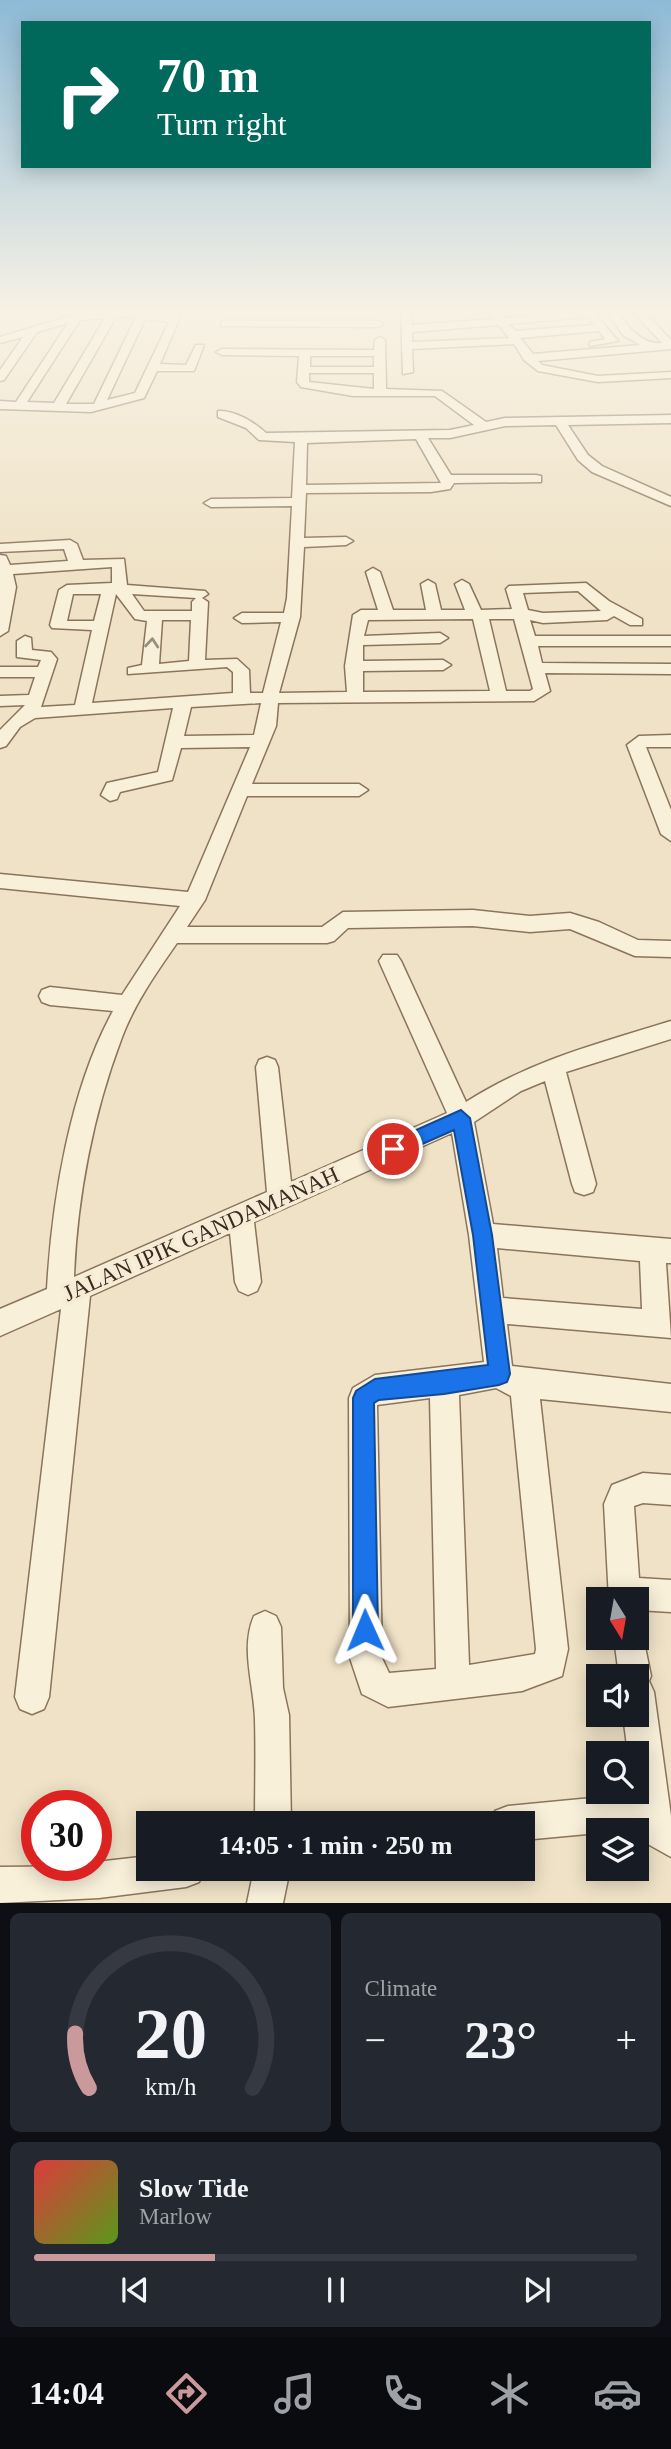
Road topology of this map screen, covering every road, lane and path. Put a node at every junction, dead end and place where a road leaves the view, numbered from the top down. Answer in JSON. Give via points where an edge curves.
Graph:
{"nodes":[{"id":1,"x":23,"y":399,"type":"edge"},
{"id":2,"x":63,"y":399,"type":"edge"},
{"id":3,"x":102,"y":399,"type":"edge"},
{"id":4,"x":129,"y":399,"type":"edge"},
{"id":5,"x":446,"y":399,"type":"edge"},
{"id":6,"x":0,"y":405,"type":"edge"},
{"id":7,"x":19,"y":405,"type":"junction"},
{"id":8,"x":58,"y":407,"type":"junction"},
{"id":9,"x":98,"y":407,"type":"junction"},
{"id":10,"x":222,"y":414,"type":"dead end"},
{"id":11,"x":671,"y":419,"type":"edge"},
{"id":12,"x":560,"y":421,"type":"junction"},
{"id":13,"x":483,"y":426,"type":"junction"},
{"id":14,"x":419,"y":436,"type":"junction"},
{"id":15,"x":302,"y":439,"type":"junction"},
{"id":16,"x":450,"y":479,"type":"junction"},
{"id":17,"x":536,"y":479,"type":"dead end"},
{"id":18,"x":297,"y":496,"type":"junction"},
{"id":19,"x":671,"y":502,"type":"edge"},
{"id":20,"x":211,"y":503,"type":"dead end"},
{"id":21,"x":346,"y":541,"type":"dead end"},
{"id":22,"x":297,"y":543,"type":"junction"},
{"id":23,"x":0,"y":548,"type":"edge"},
{"id":24,"x":77,"y":565,"type":"junction"},
{"id":25,"x":1,"y":566,"type":"edge"},
{"id":26,"x":373,"y":572,"type":"dead end"},
{"id":27,"x":428,"y":584,"type":"dead end"},
{"id":28,"x":463,"y":584,"type":"dead end"},
{"id":29,"x":115,"y":588,"type":"junction"},
{"id":30,"x":4,"y":595,"type":"edge"},
{"id":31,"x":609,"y":608,"type":"junction"},
{"id":32,"x":477,"y":613,"type":"junction"},
{"id":33,"x":387,"y":614,"type":"junction"},
{"id":34,"x":437,"y":614,"type":"junction"},
{"id":35,"x":522,"y":614,"type":"junction"},
{"id":36,"x":200,"y":615,"type":"junction"},
{"id":37,"x":147,"y":616,"type":"junction"},
{"id":38,"x":292,"y":617,"type":"junction"},
{"id":39,"x":242,"y":618,"type":"dead end"},
{"id":40,"x":104,"y":620,"type":"junction"},
{"id":41,"x":636,"y":622,"type":"dead end"},
{"id":42,"x":1,"y":623,"type":"edge"},
{"id":43,"x":440,"y":638,"type":"junction"},
{"id":44,"x":25,"y":641,"type":"dead end"},
{"id":45,"x":355,"y":641,"type":"junction"},
{"id":46,"x":528,"y":641,"type":"junction"},
{"id":47,"x":671,"y":641,"type":"edge"},
{"id":48,"x":197,"y":663,"type":"junction"},
{"id":49,"x":443,"y":665,"type":"junction"},
{"id":50,"x":354,"y":666,"type":"junction"},
{"id":51,"x":538,"y":668,"type":"junction"},
{"id":52,"x":671,"y":669,"type":"edge"},
{"id":53,"x":0,"y":672,"type":"edge"},
{"id":54,"x":45,"y":672,"type":"junction"},
{"id":55,"x":355,"y":695,"type":"junction"},
{"id":56,"x":499,"y":695,"type":"junction"},
{"id":57,"x":270,"y":697,"type":"junction"},
{"id":58,"x":448,"y":697,"type":"junction"},
{"id":59,"x":242,"y":698,"type":"junction"},
{"id":60,"x":0,"y":701,"type":"edge"},
{"id":61,"x":183,"y":703,"type":"junction"},
{"id":62,"x":33,"y":706,"type":"junction"},
{"id":63,"x":82,"y":710,"type":"junction"},
{"id":64,"x":2,"y":736,"type":"edge"},
{"id":65,"x":262,"y":741,"type":"junction"},
{"id":66,"x":671,"y":741,"type":"edge"},
{"id":67,"x":174,"y":742,"type":"junction"},
{"id":68,"x":241,"y":790,"type":"junction"},
{"id":69,"x":359,"y":790,"type":"dead end"},
{"id":70,"x":110,"y":796,"type":"dead end"},
{"id":71,"x":671,"y":834,"type":"edge"},
{"id":72,"x":0,"y":881,"type":"edge"},
{"id":73,"x":195,"y":900,"type":"junction"},
{"id":74,"x":171,"y":935,"type":"junction"},
{"id":75,"x":671,"y":949,"type":"edge"},
{"id":76,"x":390,"y":961,"type":"dead end"},
{"id":77,"x":50,"y":996,"type":"dead end"},
{"id":78,"x":128,"y":1004,"type":"junction"},
{"id":79,"x":671,"y":1030,"type":"edge"},
{"id":80,"x":553,"y":1067,"type":"junction"},
{"id":81,"x":267,"y":1068,"type":"dead end"},
{"id":82,"x":461,"y":1118,"type":"junction"},
{"id":83,"x":584,"y":1184,"type":"dead end"},
{"id":84,"x":280,"y":1201,"type":"junction"},
{"id":85,"x":241,"y":1218,"type":"junction"},
{"id":86,"x":482,"y":1235,"type":"junction"},
{"id":87,"x":662,"y":1250,"type":"edge"},
{"id":88,"x":248,"y":1282,"type":"dead end"},
{"id":89,"x":69,"y":1292,"type":"junction"},
{"id":90,"x":493,"y":1310,"type":"junction"},
{"id":91,"x":0,"y":1323,"type":"edge"},
{"id":92,"x":664,"y":1324,"type":"edge"},
{"id":93,"x":512,"y":1378,"type":"junction"},
{"id":94,"x":444,"y":1384,"type":"junction"},
{"id":95,"x":671,"y":1398,"type":"edge"},
{"id":96,"x":671,"y":1490,"type":"edge"},
{"id":97,"x":624,"y":1587,"type":"edge"},
{"id":98,"x":649,"y":1596,"type":"edge"},
{"id":99,"x":671,"y":1596,"type":"edge"},
{"id":100,"x":265,"y":1627,"type":"dead end"},
{"id":101,"x":453,"y":1682,"type":"junction"},
{"id":102,"x":32,"y":1697,"type":"dead end"},
{"id":103,"x":643,"y":1727,"type":"edge"},
{"id":104,"x":273,"y":1811,"type":"edge"},
{"id":105,"x":535,"y":1821,"type":"edge"},
{"id":106,"x":663,"y":1834,"type":"edge"},
{"id":107,"x":136,"y":1875,"type":"edge"},
{"id":108,"x":270,"y":1881,"type":"edge"},
{"id":109,"x":0,"y":1885,"type":"edge"},
{"id":110,"x":265,"y":1903,"type":"edge"}],
"edges":[{"from":1,"to":7,"type":"street"},
{"from":2,"to":8,"type":"street"},
{"from":3,"to":9,"type":"street"},
{"from":4,"to":9,"type":"street"},
{"from":5,"to":13,"type":"street"},
{"from":6,"to":7,"type":"street"},
{"from":7,"to":8,"type":"street"},
{"from":8,"to":9,"type":"street"},
{"from":10,"to":15,"type":"street","via":[[250,425],[263,437]]},
{"from":11,"to":12,"type":"street"},
{"from":12,"to":13,"type":"street"},
{"from":12,"to":19,"type":"street","via":[[583,457],[597,469]]},
{"from":13,"to":14,"type":"street"},
{"from":14,"to":15,"type":"street"},
{"from":14,"to":16,"type":"street"},
{"from":15,"to":18,"type":"street"},
{"from":16,"to":17,"type":"street"},
{"from":16,"to":18,"type":"street","via":[[445,486],[431,488]]},
{"from":18,"to":20,"type":"street"},
{"from":18,"to":22,"type":"street"},
{"from":21,"to":22,"type":"street"},
{"from":22,"to":38,"type":"street"},
{"from":23,"to":24,"type":"street","via":[[70,544]]},
{"from":24,"to":25,"type":"street"},
{"from":24,"to":29,"type":"street","via":[[119,562]]},
{"from":25,"to":30,"type":"street","via":[[9,583]]},
{"from":26,"to":33,"type":"street"},
{"from":27,"to":34,"type":"street"},
{"from":28,"to":32,"type":"street"},
{"from":29,"to":36,"type":"street","via":[[200,587]]},
{"from":29,"to":37,"type":"street"},
{"from":29,"to":40,"type":"street"},
{"from":29,"to":40,"type":"street","via":[[68,589],[58,623],[62,627]]},
{"from":30,"to":42,"type":"street"},
{"from":31,"to":35,"type":"street","via":[[607,615],[594,617]]},
{"from":31,"to":35,"type":"street","via":[[581,586],[514,589]]},
{"from":31,"to":41,"type":"street"},
{"from":32,"to":34,"type":"street"},
{"from":32,"to":35,"type":"street"},
{"from":32,"to":56,"type":"street"},
{"from":33,"to":34,"type":"street"},
{"from":33,"to":45,"type":"street","via":[[359,616]]},
{"from":34,"to":43,"type":"street"},
{"from":35,"to":46,"type":"street"},
{"from":36,"to":37,"type":"street"},
{"from":36,"to":48,"type":"street"},
{"from":37,"to":40,"type":"street"},
{"from":48,"to":37,"type":"street","one_way":true,"via":[[142,670]]},
{"from":38,"to":39,"type":"street"},
{"from":38,"to":57,"type":"street"},
{"from":40,"to":63,"type":"street"},
{"from":43,"to":45,"type":"street"},
{"from":43,"to":49,"type":"street"},
{"from":44,"to":54,"type":"street","via":[[23,654],[48,657]]},
{"from":45,"to":50,"type":"street"},
{"from":46,"to":47,"type":"street"},
{"from":46,"to":51,"type":"street"},
{"from":48,"to":59,"type":"street","via":[[237,665]]},
{"from":49,"to":50,"type":"street"},
{"from":49,"to":58,"type":"street"},
{"from":50,"to":55,"type":"street"},
{"from":51,"to":52,"type":"street"},
{"from":51,"to":56,"type":"street","via":[[539,695]]},
{"from":53,"to":54,"type":"street"},
{"from":54,"to":62,"type":"street"},
{"from":55,"to":57,"type":"street"},
{"from":55,"to":58,"type":"street"},
{"from":56,"to":58,"type":"street"},
{"from":57,"to":59,"type":"street"},
{"from":57,"to":65,"type":"street"},
{"from":59,"to":61,"type":"street"},
{"from":60,"to":62,"type":"street"},
{"from":61,"to":63,"type":"street"},
{"from":61,"to":67,"type":"street"},
{"from":62,"to":63,"type":"street"},
{"from":62,"to":64,"type":"street"},
{"from":65,"to":67,"type":"street"},
{"from":65,"to":68,"type":"street"},
{"from":66,"to":71,"type":"street","via":[[636,745]]},
{"from":67,"to":70,"type":"street","via":[[165,777],[113,787]]},
{"from":68,"to":69,"type":"street"},
{"from":68,"to":73,"type":"street"},
{"from":72,"to":73,"type":"street"},
{"from":73,"to":74,"type":"street"},
{"from":74,"to":75,"type":"street","via":[[288,942],[330,935],[343,920],[473,918],[570,921],[635,948]]},
{"from":74,"to":78,"type":"street"},
{"from":76,"to":82,"type":"street"},
{"from":77,"to":78,"type":"street"},
{"from":78,"to":89,"type":"street","via":[[110,1038],[81,1135],[65,1230]]},
{"from":79,"to":80,"type":"street","name":"JALAN IPIK GANDAMANAH"},
{"from":80,"to":82,"type":"street","name":"JALAN IPIK GANDAMANAH","via":[[513,1084]]},
{"from":80,"to":83,"type":"street"},
{"from":81,"to":84,"type":"street"},
{"from":82,"to":84,"type":"street","name":"JALAN IPIK GANDAMANAH"},
{"from":82,"to":86,"type":"street"},
{"from":84,"to":85,"type":"street","name":"JALAN IPIK GANDAMANAH"},
{"from":85,"to":88,"type":"street"},
{"from":85,"to":89,"type":"street","name":"JALAN IPIK GANDAMANAH"},
{"from":86,"to":87,"type":"street"},
{"from":86,"to":90,"type":"street"},
{"from":87,"to":92,"type":"street"},
{"from":89,"to":91,"type":"street","name":"JALAN IPIK GANDAMANAH"},
{"from":89,"to":102,"type":"street"},
{"from":90,"to":92,"type":"street"},
{"from":90,"to":93,"type":"street"},
{"from":93,"to":94,"type":"street"},
{"from":93,"to":95,"type":"street"},
{"from":93,"to":101,"type":"street","via":[[552,1657],[540,1670]]},
{"from":94,"to":101,"type":"street"},
{"from":94,"to":101,"type":"street","via":[[375,1389],[363,1398],[366,1658],[369,1677],[377,1687],[388,1690]]},
{"from":96,"to":97,"type":"street","via":[[642,1488],[624,1496],[619,1504]]},
{"from":98,"to":99,"type":"street"},
{"from":100,"to":104,"type":"street"},
{"from":103,"to":106,"type":"street"},
{"from":105,"to":106,"type":"street","via":[[610,1812],[635,1816]]},
{"from":107,"to":109,"type":"street"},
{"from":108,"to":110,"type":"street"}]}
